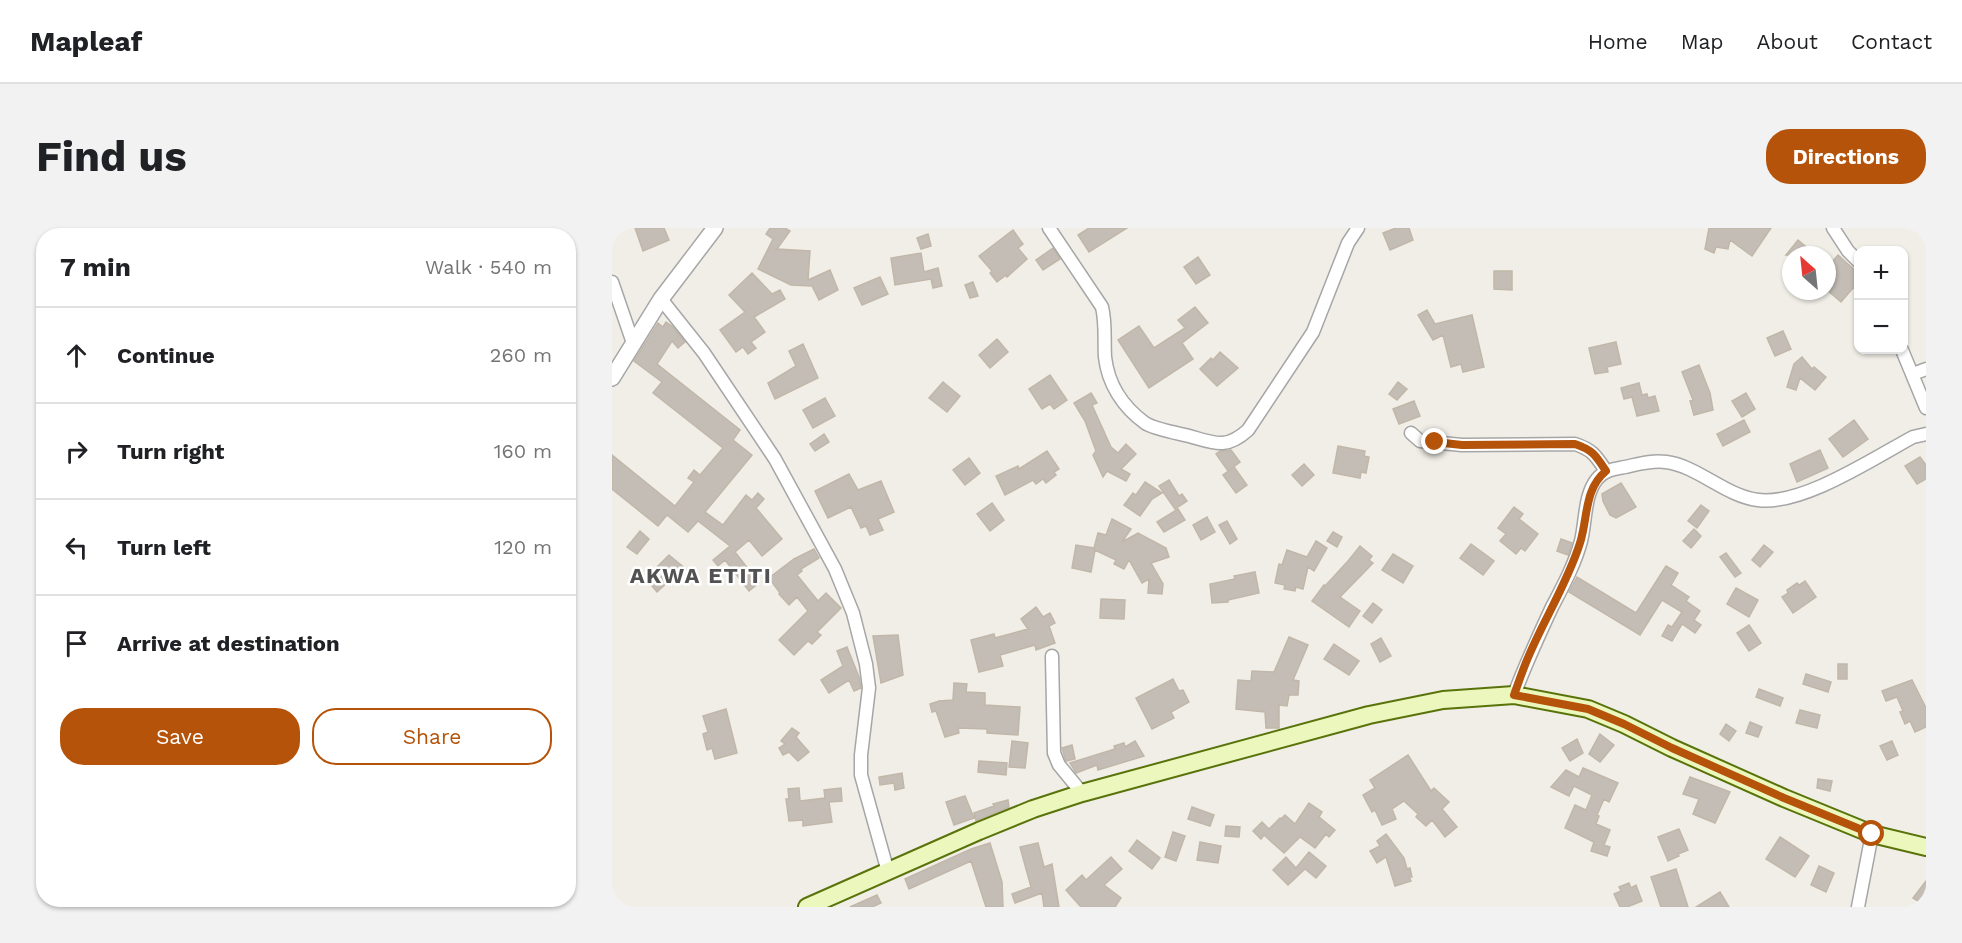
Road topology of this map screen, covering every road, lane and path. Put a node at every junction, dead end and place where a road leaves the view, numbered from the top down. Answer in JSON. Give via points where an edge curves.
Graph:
{"nodes":[{"id":1,"x":715,"y":228,"type":"edge"},
{"id":2,"x":1049,"y":228,"type":"edge"},
{"id":3,"x":1358,"y":228,"type":"edge"},
{"id":4,"x":1833,"y":228,"type":"edge"},
{"id":5,"x":1854,"y":257,"type":"edge"},
{"id":6,"x":612,"y":282,"type":"edge"},
{"id":7,"x":661,"y":299,"type":"junction"},
{"id":8,"x":633,"y":342,"type":"junction"},
{"id":9,"x":1904,"y":354,"type":"edge"},
{"id":10,"x":1926,"y":369,"type":"edge"},
{"id":11,"x":1913,"y":374,"type":"junction"},
{"id":12,"x":612,"y":378,"type":"edge"},
{"id":13,"x":1926,"y":408,"type":"edge"},
{"id":14,"x":1411,"y":433,"type":"dead end"},
{"id":15,"x":1926,"y":434,"type":"edge"},
{"id":16,"x":1606,"y":471,"type":"junction"},
{"id":17,"x":1052,"y":656,"type":"dead end"},
{"id":18,"x":1514,"y":695,"type":"junction"},
{"id":19,"x":1082,"y":793,"type":"junction"},
{"id":20,"x":1872,"y":834,"type":"junction"},
{"id":21,"x":1926,"y":847,"type":"edge"},
{"id":22,"x":888,"y":873,"type":"junction"},
{"id":23,"x":807,"y":907,"type":"edge"},
{"id":24,"x":1858,"y":907,"type":"edge"}],
"edges":[{"from":1,"to":7,"type":"street"},
{"from":2,"to":3,"type":"street","via":[[1102,307],[1108,376],[1119,397],[1146,424],[1218,444],[1237,440],[1248,430],[1313,332],[1348,243]]},
{"from":4,"to":5,"type":"street"},
{"from":6,"to":8,"type":"street"},
{"from":7,"to":8,"type":"street"},
{"from":7,"to":22,"type":"street","via":[[704,353],[775,459],[835,569],[853,613],[869,688],[861,775]]},
{"from":8,"to":12,"type":"street"},
{"from":9,"to":11,"type":"street"},
{"from":10,"to":11,"type":"street"},
{"from":11,"to":13,"type":"street"},
{"from":14,"to":16,"type":"street","via":[[1420,441],[1462,445],[1575,444],[1596,455]]},
{"from":15,"to":16,"type":"street","via":[[1827,483],[1782,500],[1737,495],[1668,462]]},
{"from":16,"to":18,"type":"street","via":[[1590,491],[1573,565]]},
{"from":17,"to":19,"type":"street","via":[[1054,753]]},
{"from":18,"to":19,"type":"main road","via":[[1443,700],[1369,715]]},
{"from":18,"to":20,"type":"main road","via":[[1588,709]]},
{"from":19,"to":22,"type":"main road","via":[[1033,809]]},
{"from":20,"to":21,"type":"main road"},
{"from":20,"to":24,"type":"street"},
{"from":22,"to":23,"type":"main road"}]}
